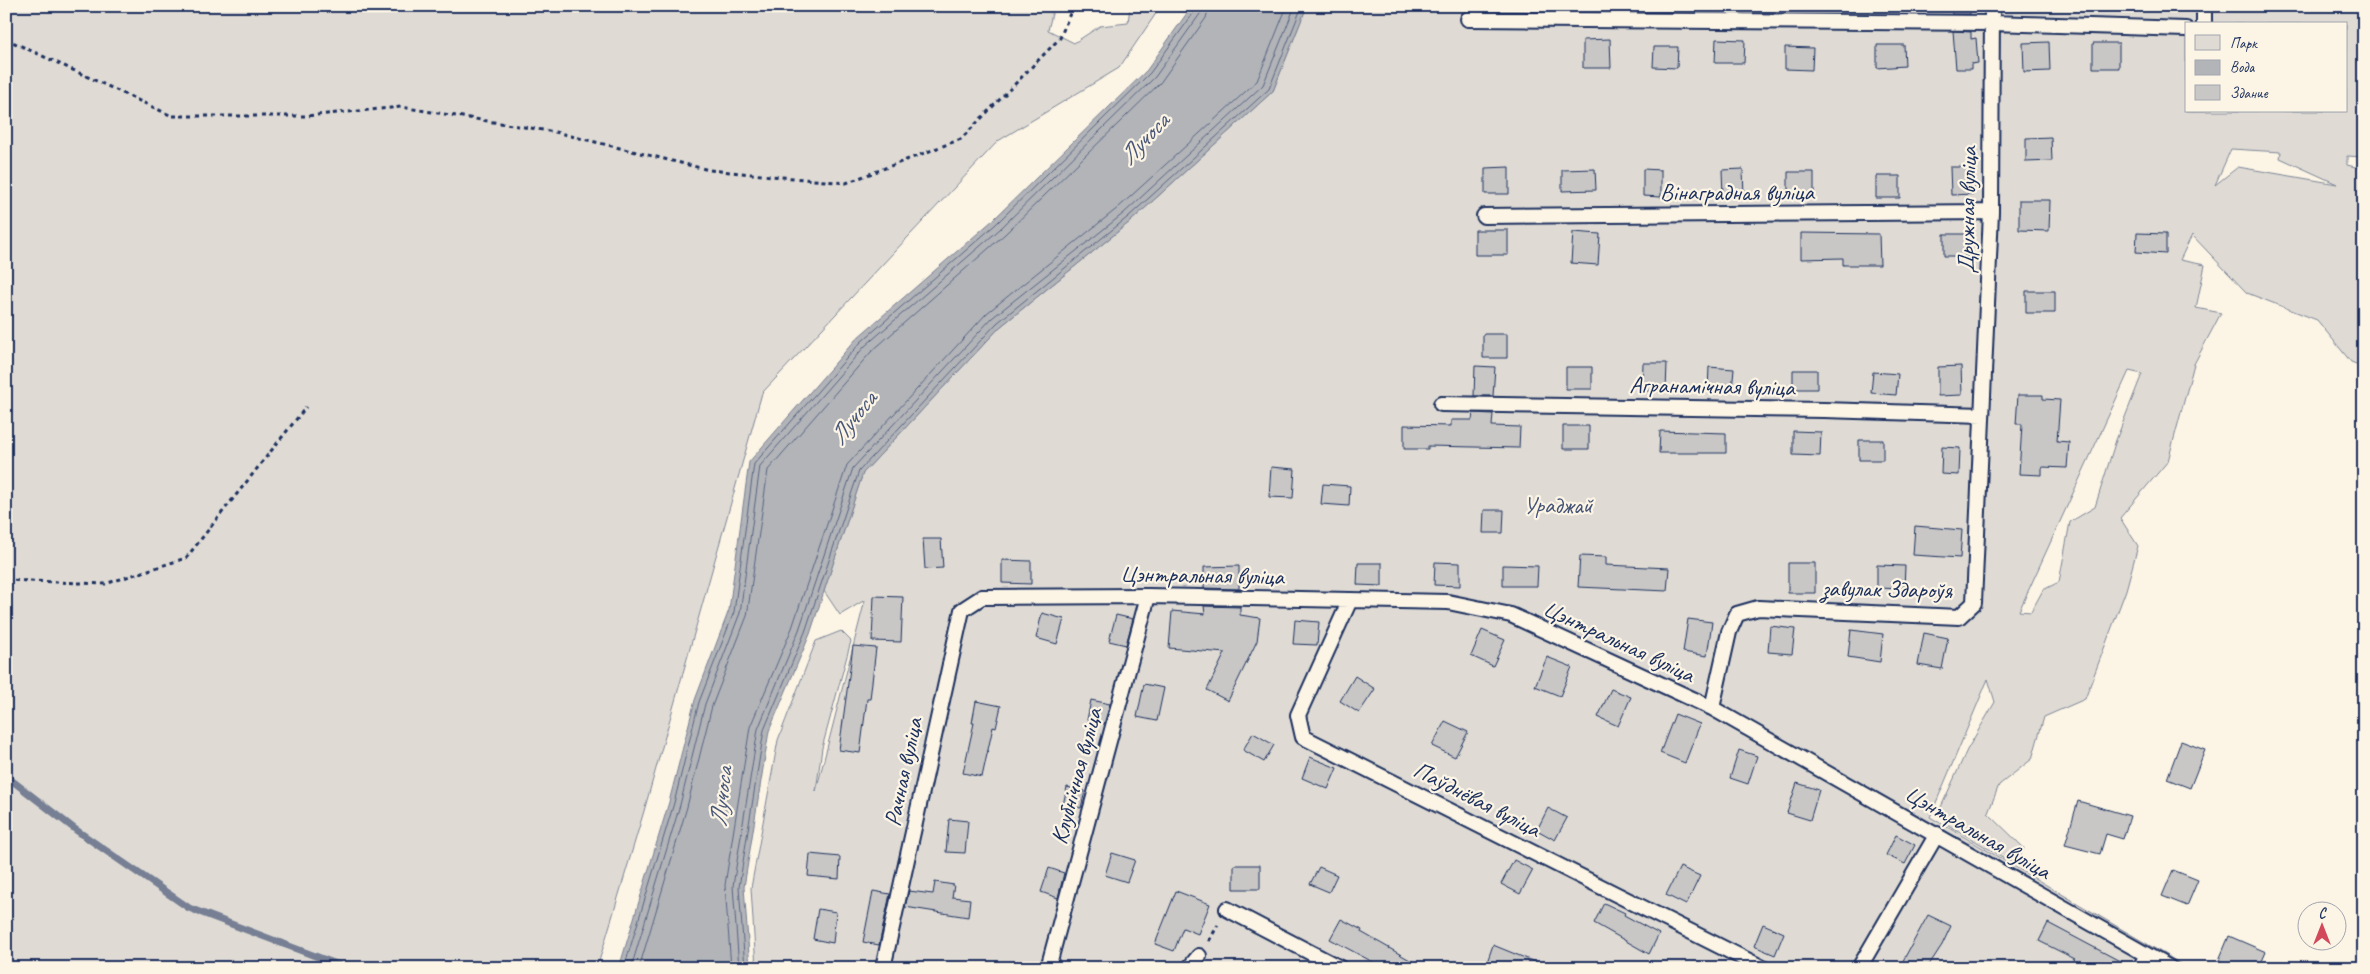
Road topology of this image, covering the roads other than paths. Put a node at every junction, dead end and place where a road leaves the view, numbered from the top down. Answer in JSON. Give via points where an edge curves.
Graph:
{"nodes":[{"id":1,"x":1992,"y":6,"type":"edge"},
{"id":2,"x":2204,"y":6,"type":"edge"},
{"id":3,"x":1468,"y":19,"type":"dead end"},
{"id":4,"x":2204,"y":22,"type":"edge"},
{"id":5,"x":1992,"y":23,"type":"junction"},
{"id":6,"x":2185,"y":29,"type":"edge"},
{"id":7,"x":1991,"y":212,"type":"junction"},
{"id":8,"x":1484,"y":216,"type":"dead end"},
{"id":9,"x":1441,"y":404,"type":"dead end"},
{"id":10,"x":1982,"y":415,"type":"junction"},
{"id":11,"x":1148,"y":596,"type":"junction"},
{"id":12,"x":982,"y":597,"type":"joint"},
{"id":13,"x":1350,"y":600,"type":"junction"},
{"id":14,"x":1712,"y":708,"type":"junction"},
{"id":15,"x":1937,"y":834,"type":"junction"},
{"id":16,"x":1228,"y":909,"type":"road end"},
{"id":17,"x":2147,"y":955,"type":"junction"},
{"id":18,"x":1199,"y":956,"type":"road end"},
{"id":19,"x":883,"y":968,"type":"edge"},
{"id":20,"x":1048,"y":968,"type":"edge"},
{"id":21,"x":1190,"y":968,"type":"edge"},
{"id":22,"x":1340,"y":968,"type":"edge"},
{"id":23,"x":1763,"y":968,"type":"edge"},
{"id":24,"x":1859,"y":968,"type":"edge"},
{"id":25,"x":2140,"y":968,"type":"edge"},
{"id":26,"x":2170,"y":968,"type":"edge"}],
"edges":[{"from":1,"to":5,"type":"lane","name":"Дружная вуліца"},
{"from":2,"to":4,"type":"lane"},
{"from":3,"to":5,"type":"lane"},
{"from":5,"to":6,"type":"lane"},
{"from":5,"to":7,"type":"lane","name":"Дружная вуліца"},
{"from":7,"to":8,"type":"lane","name":"Вінаградная вуліца"},
{"from":7,"to":10,"type":"lane","name":"Дружная вуліца"},
{"from":9,"to":10,"type":"lane","name":"Агранамічная вуліца"},
{"from":10,"to":14,"type":"lane","name":"завулак Здароўя","via":[[1974,603],[1959,617],[1758,608],[1737,614],[1729,632]]},
{"from":11,"to":12,"type":"lane","name":"Цэнтральная вуліца"},
{"from":11,"to":13,"type":"lane","name":"Цэнтральная вуліца"},
{"from":11,"to":20,"type":"lane","name":"Клубнічная вуліца"},
{"from":12,"to":19,"type":"lane","name":"Рачная вуліца","via":[[962,610]]},
{"from":13,"to":14,"type":"lane","name":"Цэнтральная вуліца","via":[[1448,602],[1511,615]]},
{"from":13,"to":23,"type":"lane","name":"Паўднёвая вуліца","via":[[1298,715],[1303,737]]},
{"from":14,"to":15,"type":"lane","name":"Цэнтральная вуліца"},
{"from":15,"to":17,"type":"lane","name":"Цэнтральная вуліца"},
{"from":15,"to":24,"type":"lane"},
{"from":16,"to":22,"type":"lane"},
{"from":17,"to":25,"type":"lane"},
{"from":17,"to":26,"type":"lane","name":"Цэнтральная вуліца"},
{"from":18,"to":21,"type":"lane"}]}
